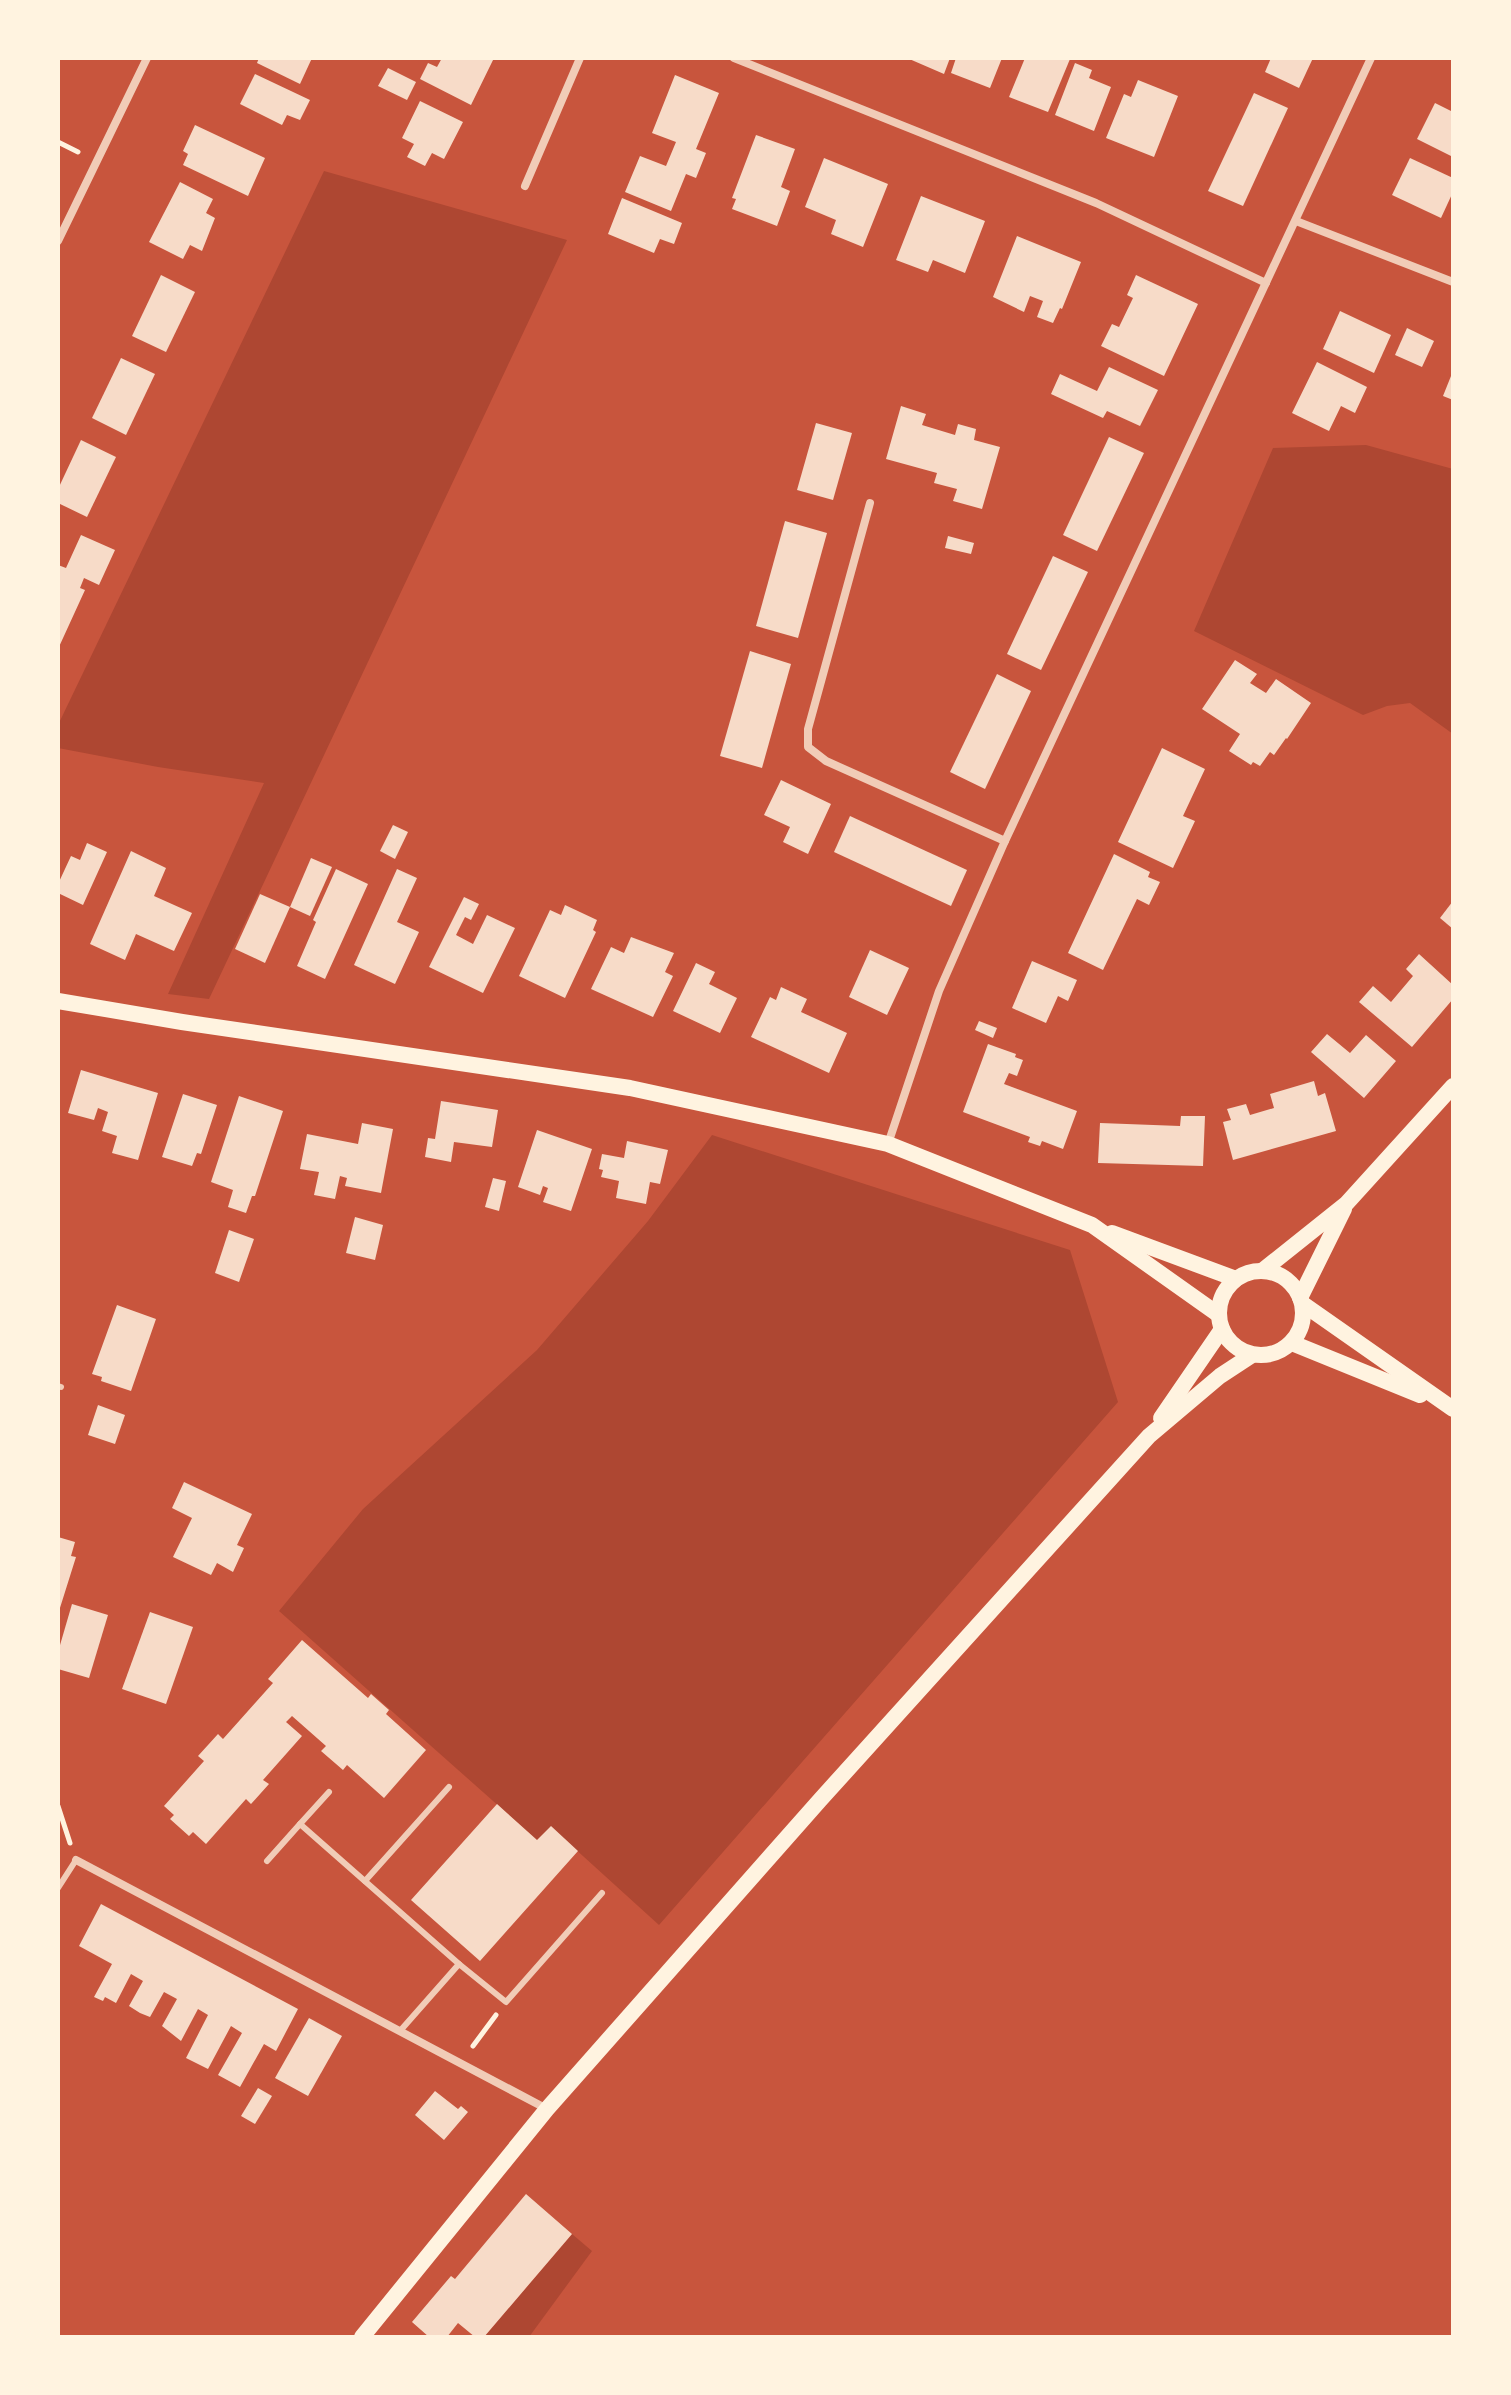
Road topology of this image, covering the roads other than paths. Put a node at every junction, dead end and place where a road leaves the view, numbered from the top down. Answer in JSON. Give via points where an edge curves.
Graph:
{"nodes":[{"id":1,"x":147,"y":58,"type":"edge"},
{"id":2,"x":580,"y":58,"type":"edge"},
{"id":3,"x":734,"y":58,"type":"edge"},
{"id":4,"x":1371,"y":58,"type":"edge"},
{"id":5,"x":525,"y":186,"type":"dead end"},
{"id":6,"x":1296,"y":221,"type":"junction"},
{"id":7,"x":58,"y":241,"type":"edge"},
{"id":8,"x":1453,"y":282,"type":"edge"},
{"id":9,"x":1266,"y":283,"type":"junction"},
{"id":10,"x":870,"y":503,"type":"dead end"},
{"id":11,"x":1005,"y":841,"type":"junction"},
{"id":12,"x":58,"y":1001,"type":"edge"},
{"id":13,"x":1453,"y":1086,"type":"edge"},
{"id":14,"x":888,"y":1144,"type":"junction"},
{"id":15,"x":1346,"y":1204,"type":"junction"},
{"id":16,"x":1092,"y":1225,"type":"junction"},
{"id":17,"x":1262,"y":1271,"type":"junction"},
{"id":18,"x":1236,"y":1279,"type":"junction"},
{"id":19,"x":1301,"y":1301,"type":"junction"},
{"id":20,"x":1220,"y":1322,"type":"junction"},
{"id":21,"x":1292,"y":1343,"type":"junction"},
{"id":22,"x":1252,"y":1355,"type":"junction"},
{"id":23,"x":1450,"y":1407,"type":"edge"},
{"id":24,"x":1149,"y":1436,"type":"junction"},
{"id":25,"x":449,"y":1787,"type":"dead end"},
{"id":26,"x":329,"y":1792,"type":"dead end"},
{"id":27,"x":300,"y":1824,"type":"junction"},
{"id":28,"x":76,"y":1860,"type":"joint"},
{"id":29,"x":267,"y":1861,"type":"dead end"},
{"id":30,"x":365,"y":1881,"type":"junction"},
{"id":31,"x":58,"y":1888,"type":"edge"},
{"id":32,"x":602,"y":1893,"type":"dead end"},
{"id":33,"x":459,"y":1964,"type":"junction"},
{"id":34,"x":400,"y":2031,"type":"junction"},
{"id":35,"x":547,"y":2109,"type":"junction"},
{"id":36,"x":362,"y":2337,"type":"edge"}],
"edges":[{"from":1,"to":7,"type":"street"},
{"from":2,"to":5,"type":"street"},
{"from":3,"to":9,"type":"street","via":[[1096,203]]},
{"from":4,"to":6,"type":"street"},
{"from":6,"to":8,"type":"street"},
{"from":6,"to":9,"type":"street"},
{"from":9,"to":11,"type":"street"},
{"from":10,"to":11,"type":"street","via":[[808,729],[808,747],[826,761]]},
{"from":11,"to":14,"type":"street","via":[[939,991]]},
{"from":12,"to":14,"type":"main road","via":[[630,1088]]},
{"from":13,"to":15,"type":"main road"},
{"from":14,"to":16,"type":"main road"},
{"from":15,"to":17,"type":"main road"},
{"from":15,"to":19,"type":"main road"},
{"from":16,"to":18,"type":"main road"},
{"from":16,"to":20,"type":"main road"},
{"from":17,"to":18,"type":"main road"},
{"from":17,"to":19,"type":"main road","via":[[1288,1280]]},
{"from":18,"to":20,"type":"main road","via":[[1220,1301]]},
{"from":19,"to":21,"type":"main road","via":[[1303,1318]]},
{"from":19,"to":23,"type":"main road"},
{"from":20,"to":22,"type":"main road","via":[[1229,1340]]},
{"from":20,"to":24,"type":"main road"},
{"from":21,"to":22,"type":"main road","via":[[1267,1356]]},
{"from":21,"to":23,"type":"main road"},
{"from":22,"to":24,"type":"main road"},
{"from":24,"to":35,"type":"main road"},
{"from":25,"to":30,"type":"lane"},
{"from":26,"to":27,"type":"lane"},
{"from":27,"to":29,"type":"lane"},
{"from":27,"to":30,"type":"lane"},
{"from":28,"to":31,"type":"lane"},
{"from":28,"to":34,"type":"street"},
{"from":30,"to":33,"type":"lane"},
{"from":32,"to":33,"type":"lane","via":[[506,2002]]},
{"from":33,"to":34,"type":"lane"},
{"from":34,"to":35,"type":"street"},
{"from":35,"to":36,"type":"main road"}]}
